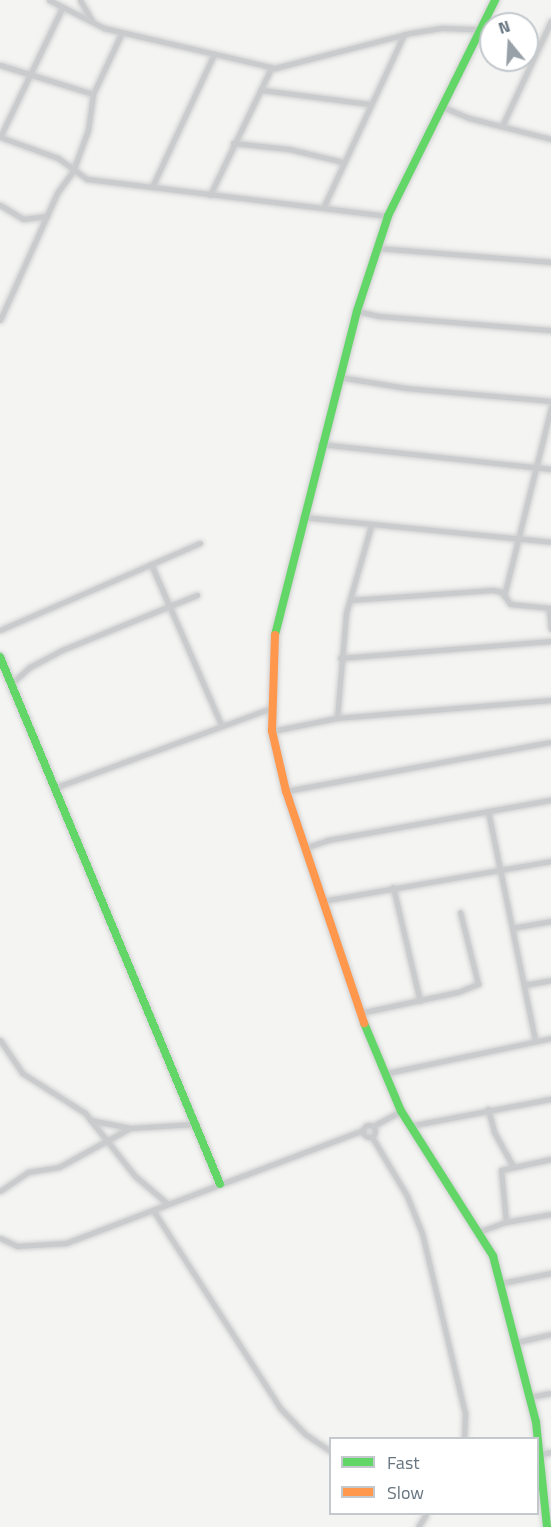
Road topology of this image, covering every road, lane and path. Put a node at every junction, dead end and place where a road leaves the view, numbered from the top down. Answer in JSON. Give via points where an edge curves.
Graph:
{"nodes":[{"id":1,"x":49,"y":0,"type":"edge"},
{"id":2,"x":80,"y":0,"type":"edge"},
{"id":3,"x":62,"y":9,"type":"junction"},
{"id":4,"x":551,"y":21,"type":"edge"},
{"id":5,"x":92,"y":22,"type":"junction"},
{"id":6,"x":479,"y":30,"type":"joint"},
{"id":7,"x":122,"y":32,"type":"junction"},
{"id":8,"x":404,"y":34,"type":"junction"},
{"id":9,"x":214,"y":54,"type":"junction"},
{"id":10,"x":0,"y":65,"type":"edge"},
{"id":11,"x":271,"y":68,"type":"junction"},
{"id":12,"x":30,"y":74,"type":"junction"},
{"id":13,"x":262,"y":90,"type":"junction"},
{"id":14,"x":93,"y":94,"type":"junction"},
{"id":15,"x":369,"y":104,"type":"junction"},
{"id":16,"x":443,"y":107,"type":"junction"},
{"id":17,"x":502,"y":126,"type":"junction"},
{"id":18,"x":0,"y":137,"type":"edge"},
{"id":19,"x":551,"y":139,"type":"edge"},
{"id":20,"x":233,"y":143,"type":"junction"},
{"id":21,"x":343,"y":162,"type":"junction"},
{"id":22,"x":73,"y":171,"type":"junction"},
{"id":23,"x":152,"y":187,"type":"junction"},
{"id":24,"x":210,"y":195,"type":"junction"},
{"id":25,"x":0,"y":205,"type":"edge"},
{"id":26,"x":323,"y":208,"type":"junction"},
{"id":27,"x":47,"y":216,"type":"junction"},
{"id":28,"x":387,"y":216,"type":"junction"},
{"id":29,"x":377,"y":248,"type":"junction"},
{"id":30,"x":551,"y":262,"type":"edge"},
{"id":31,"x":357,"y":311,"type":"junction"},
{"id":32,"x":0,"y":320,"type":"edge"},
{"id":33,"x":551,"y":330,"type":"edge"},
{"id":34,"x":339,"y":377,"type":"junction"},
{"id":35,"x":551,"y":401,"type":"edge"},
{"id":36,"x":551,"y":407,"type":"edge"},
{"id":37,"x":320,"y":444,"type":"junction"},
{"id":38,"x":537,"y":467,"type":"junction"},
{"id":39,"x":551,"y":469,"type":"edge"},
{"id":40,"x":302,"y":517,"type":"junction"},
{"id":41,"x":371,"y":526,"type":"junction"},
{"id":42,"x":518,"y":538,"type":"junction"},
{"id":43,"x":551,"y":542,"type":"edge"},
{"id":44,"x":200,"y":543,"type":"dead end"},
{"id":45,"x":152,"y":564,"type":"junction"},
{"id":46,"x":197,"y":595,"type":"dead end"},
{"id":47,"x":504,"y":596,"type":"junction"},
{"id":48,"x":350,"y":600,"type":"junction"},
{"id":49,"x":169,"y":606,"type":"junction"},
{"id":50,"x":550,"y":608,"type":"edge"},
{"id":51,"x":551,"y":628,"type":"edge"},
{"id":52,"x":0,"y":630,"type":"edge"},
{"id":53,"x":551,"y":641,"type":"edge"},
{"id":54,"x":0,"y":657,"type":"edge"},
{"id":55,"x":340,"y":658,"type":"junction"},
{"id":56,"x":12,"y":683,"type":"junction"},
{"id":57,"x":551,"y":700,"type":"edge"},
{"id":58,"x":272,"y":708,"type":"junction"},
{"id":59,"x":338,"y":718,"type":"junction"},
{"id":60,"x":221,"y":724,"type":"junction"},
{"id":61,"x":272,"y":731,"type":"junction"},
{"id":62,"x":551,"y":742,"type":"edge"},
{"id":63,"x":54,"y":788,"type":"junction"},
{"id":64,"x":286,"y":791,"type":"junction"},
{"id":65,"x":551,"y":800,"type":"edge"},
{"id":66,"x":488,"y":811,"type":"junction"},
{"id":67,"x":305,"y":848,"type":"junction"},
{"id":68,"x":551,"y":861,"type":"edge"},
{"id":69,"x":500,"y":870,"type":"junction"},
{"id":70,"x":393,"y":887,"type":"junction"},
{"id":71,"x":322,"y":901,"type":"junction"},
{"id":72,"x":460,"y":912,"type":"dead end"},
{"id":73,"x":551,"y":921,"type":"edge"},
{"id":74,"x":512,"y":928,"type":"junction"},
{"id":75,"x":551,"y":980,"type":"edge"},
{"id":76,"x":524,"y":985,"type":"junction"},
{"id":77,"x":420,"y":1001,"type":"junction"},
{"id":78,"x":360,"y":1013,"type":"junction"},
{"id":79,"x":551,"y":1038,"type":"edge"},
{"id":80,"x":0,"y":1040,"type":"edge"},
{"id":81,"x":535,"y":1040,"type":"junction"},
{"id":82,"x":387,"y":1073,"type":"junction"},
{"id":83,"x":551,"y":1099,"type":"edge"},
{"id":84,"x":488,"y":1109,"type":"junction"},
{"id":85,"x":401,"y":1111,"type":"junction"},
{"id":86,"x":90,"y":1120,"type":"junction"},
{"id":87,"x":195,"y":1124,"type":"junction"},
{"id":88,"x":373,"y":1126,"type":"junction"},
{"id":89,"x":409,"y":1126,"type":"junction"},
{"id":90,"x":130,"y":1128,"type":"junction"},
{"id":91,"x":363,"y":1130,"type":"junction"},
{"id":92,"x":372,"y":1137,"type":"junction"},
{"id":93,"x":105,"y":1141,"type":"junction"},
{"id":94,"x":551,"y":1159,"type":"edge"},
{"id":95,"x":512,"y":1165,"type":"junction"},
{"id":96,"x":220,"y":1184,"type":"junction"},
{"id":97,"x":0,"y":1191,"type":"edge"},
{"id":98,"x":168,"y":1204,"type":"junction"},
{"id":99,"x":153,"y":1210,"type":"junction"},
{"id":100,"x":551,"y":1214,"type":"edge"},
{"id":101,"x":506,"y":1222,"type":"junction"},
{"id":102,"x":478,"y":1232,"type":"junction"},
{"id":103,"x":0,"y":1238,"type":"edge"},
{"id":104,"x":551,"y":1273,"type":"edge"},
{"id":105,"x":502,"y":1283,"type":"junction"},
{"id":106,"x":551,"y":1334,"type":"edge"},
{"id":107,"x":517,"y":1342,"type":"junction"},
{"id":108,"x":551,"y":1393,"type":"edge"},
{"id":109,"x":530,"y":1397,"type":"junction"},
{"id":110,"x":464,"y":1437,"type":"edge"},
{"id":111,"x":538,"y":1437,"type":"edge"},
{"id":112,"x":539,"y":1440,"type":"edge"},
{"id":113,"x":329,"y":1450,"type":"edge"},
{"id":114,"x":551,"y":1452,"type":"edge"},
{"id":115,"x":542,"y":1454,"type":"junction"},
{"id":116,"x":549,"y":1505,"type":"edge"},
{"id":117,"x":547,"y":1527,"type":"edge"}],
"edges":[{"from":1,"to":3,"type":"street"},
{"from":2,"to":5,"type":"street"},
{"from":3,"to":5,"type":"street"},
{"from":3,"to":12,"type":"street"},
{"from":4,"to":17,"type":"street"},
{"from":5,"to":7,"type":"street"},
{"from":6,"to":8,"type":"street","via":[[443,28]]},
{"from":6,"to":16,"type":"street"},
{"from":7,"to":9,"type":"street"},
{"from":7,"to":14,"type":"street"},
{"from":8,"to":11,"type":"street","via":[[300,64]]},
{"from":8,"to":15,"type":"street","via":[[390,71]]},
{"from":9,"to":11,"type":"street"},
{"from":9,"to":23,"type":"street"},
{"from":10,"to":12,"type":"street"},
{"from":11,"to":13,"type":"street"},
{"from":12,"to":14,"type":"street"},
{"from":12,"to":18,"type":"street"},
{"from":13,"to":15,"type":"street"},
{"from":13,"to":20,"type":"street"},
{"from":14,"to":22,"type":"street","via":[[88,130]]},
{"from":15,"to":21,"type":"street"},
{"from":16,"to":17,"type":"street"},
{"from":16,"to":28,"type":"street"},
{"from":17,"to":19,"type":"street"},
{"from":18,"to":22,"type":"street","via":[[58,158]]},
{"from":20,"to":21,"type":"street","via":[[289,149]]},
{"from":20,"to":24,"type":"street"},
{"from":21,"to":26,"type":"street"},
{"from":22,"to":23,"type":"street","via":[[87,179]]},
{"from":22,"to":27,"type":"street"},
{"from":23,"to":24,"type":"street"},
{"from":24,"to":26,"type":"street"},
{"from":25,"to":27,"type":"street","via":[[23,219]]},
{"from":26,"to":28,"type":"street"},
{"from":27,"to":32,"type":"street"},
{"from":28,"to":29,"type":"street"},
{"from":29,"to":30,"type":"street"},
{"from":29,"to":31,"type":"street"},
{"from":31,"to":33,"type":"street"},
{"from":31,"to":34,"type":"street"},
{"from":34,"to":35,"type":"street","via":[[406,388]]},
{"from":34,"to":37,"type":"street"},
{"from":36,"to":38,"type":"street"},
{"from":37,"to":38,"type":"street"},
{"from":37,"to":40,"type":"street"},
{"from":38,"to":39,"type":"street"},
{"from":38,"to":42,"type":"street"},
{"from":40,"to":41,"type":"street"},
{"from":40,"to":58,"type":"street","via":[[273,645]]},
{"from":41,"to":42,"type":"street"},
{"from":41,"to":48,"type":"street"},
{"from":42,"to":43,"type":"street"},
{"from":42,"to":47,"type":"street"},
{"from":44,"to":45,"type":"street"},
{"from":45,"to":49,"type":"street"},
{"from":45,"to":52,"type":"street"},
{"from":46,"to":49,"type":"street"},
{"from":47,"to":48,"type":"street","via":[[493,590]]},
{"from":47,"to":50,"type":"street","via":[[516,606]]},
{"from":48,"to":55,"type":"street"},
{"from":49,"to":56,"type":"street","via":[[44,659]]},
{"from":49,"to":60,"type":"street"},
{"from":50,"to":51,"type":"street"},
{"from":53,"to":55,"type":"street"},
{"from":54,"to":56,"type":"street"},
{"from":55,"to":59,"type":"street"},
{"from":56,"to":63,"type":"street"},
{"from":57,"to":59,"type":"street"},
{"from":58,"to":60,"type":"street"},
{"from":58,"to":61,"type":"street"},
{"from":59,"to":61,"type":"street"},
{"from":60,"to":63,"type":"street"},
{"from":61,"to":64,"type":"street"},
{"from":62,"to":64,"type":"street"},
{"from":63,"to":87,"type":"street"},
{"from":64,"to":67,"type":"street"},
{"from":65,"to":66,"type":"street"},
{"from":66,"to":67,"type":"street"},
{"from":66,"to":69,"type":"street"},
{"from":67,"to":71,"type":"street"},
{"from":68,"to":69,"type":"street"},
{"from":69,"to":70,"type":"street"},
{"from":69,"to":74,"type":"street"},
{"from":70,"to":71,"type":"street"},
{"from":70,"to":77,"type":"street"},
{"from":71,"to":78,"type":"street"},
{"from":72,"to":77,"type":"street","via":[[478,984]]},
{"from":73,"to":74,"type":"street"},
{"from":74,"to":76,"type":"street"},
{"from":75,"to":76,"type":"street"},
{"from":76,"to":81,"type":"street"},
{"from":77,"to":78,"type":"street"},
{"from":78,"to":82,"type":"street"},
{"from":79,"to":81,"type":"street"},
{"from":80,"to":86,"type":"street","via":[[22,1073]]},
{"from":81,"to":82,"type":"street"},
{"from":82,"to":85,"type":"street"},
{"from":83,"to":84,"type":"street"},
{"from":84,"to":89,"type":"street"},
{"from":84,"to":95,"type":"street","via":[[494,1132]]},
{"from":85,"to":88,"type":"street"},
{"from":85,"to":89,"type":"street"},
{"from":86,"to":90,"type":"street"},
{"from":86,"to":93,"type":"street"},
{"from":87,"to":90,"type":"street"},
{"from":87,"to":96,"type":"street"},
{"from":88,"to":91,"type":"street"},
{"from":88,"to":92,"type":"street","via":[[376,1132]]},
{"from":89,"to":102,"type":"street"},
{"from":90,"to":93,"type":"street"},
{"from":91,"to":92,"type":"street","via":[[365,1136]]},
{"from":91,"to":96,"type":"street"},
{"from":92,"to":110,"type":"street","via":[[407,1196],[422,1233],[465,1413]]},
{"from":93,"to":97,"type":"street","via":[[59,1167],[28,1172]]},
{"from":93,"to":98,"type":"street","via":[[135,1176]]},
{"from":94,"to":95,"type":"street"},
{"from":95,"to":101,"type":"street","via":[[500,1173]]},
{"from":96,"to":98,"type":"street"},
{"from":98,"to":99,"type":"street"},
{"from":99,"to":103,"type":"street","via":[[57,1245],[17,1246]]},
{"from":99,"to":113,"type":"street","via":[[280,1408],[305,1434]]},
{"from":100,"to":101,"type":"street"},
{"from":101,"to":102,"type":"street"},
{"from":102,"to":105,"type":"street","via":[[493,1256]]},
{"from":104,"to":105,"type":"street"},
{"from":105,"to":107,"type":"street"},
{"from":106,"to":107,"type":"street"},
{"from":107,"to":109,"type":"street"},
{"from":108,"to":109,"type":"street"},
{"from":109,"to":111,"type":"street"},
{"from":112,"to":115,"type":"street"},
{"from":114,"to":115,"type":"street"},
{"from":115,"to":116,"type":"street"},
{"from":116,"to":117,"type":"street"}]}
